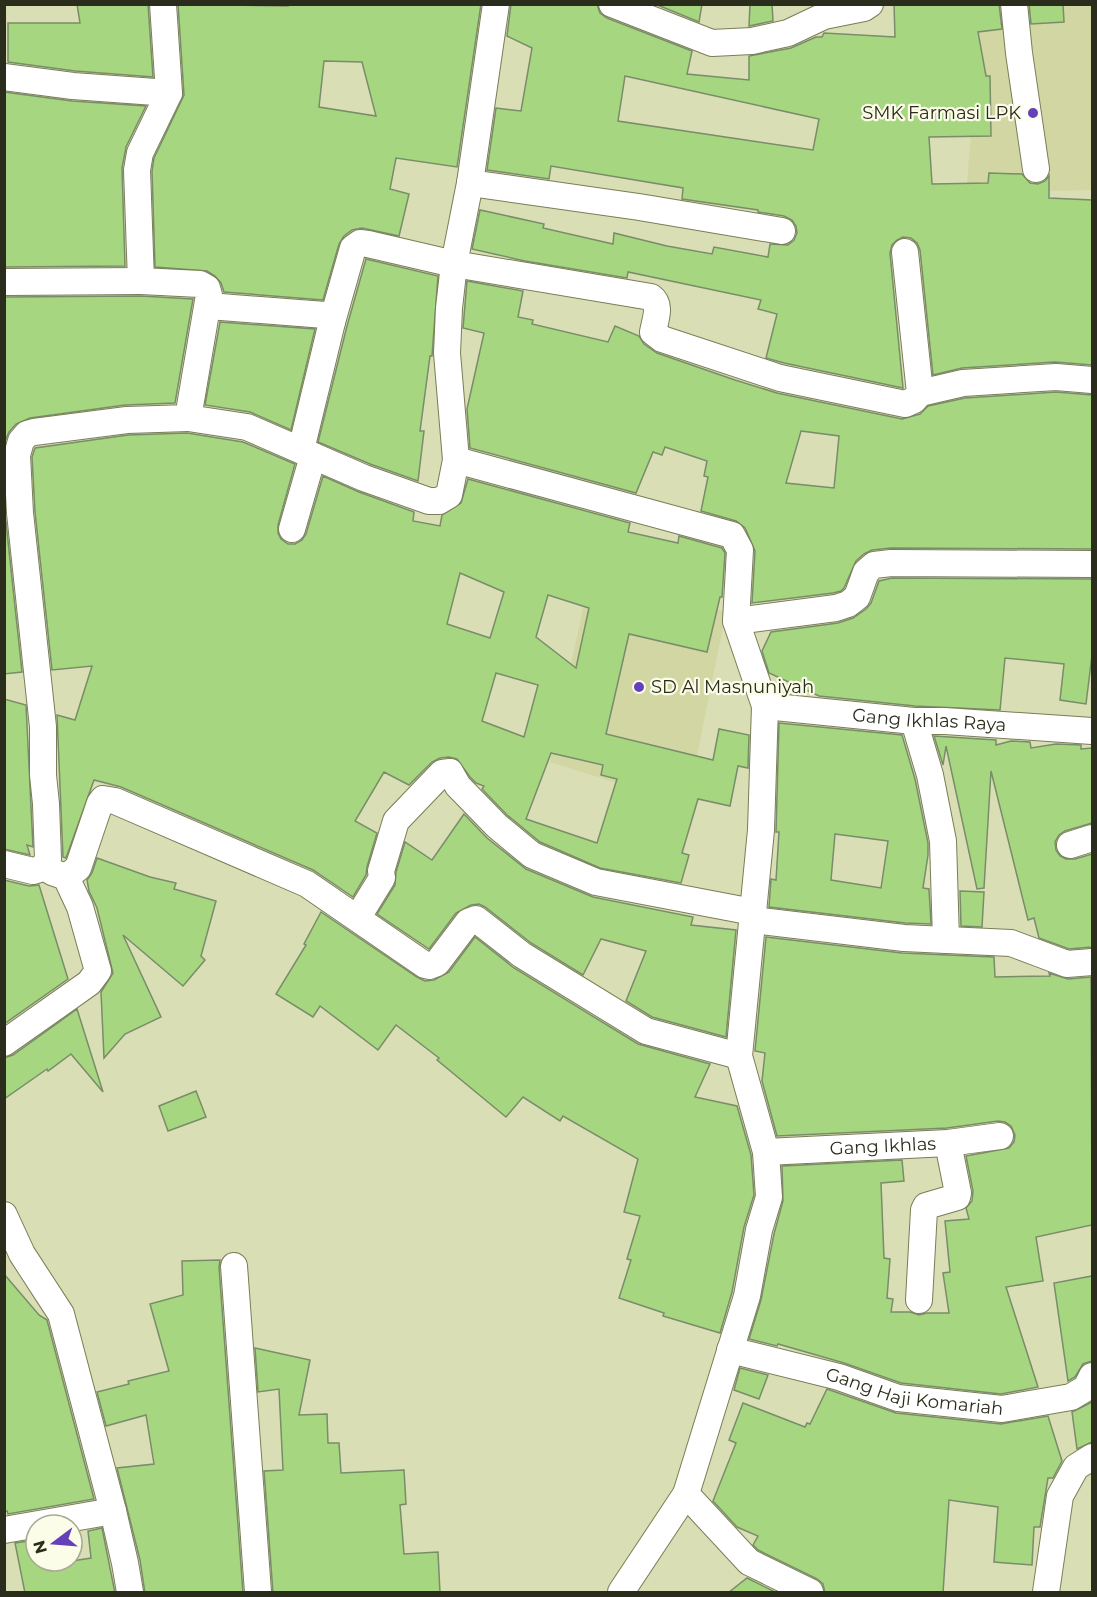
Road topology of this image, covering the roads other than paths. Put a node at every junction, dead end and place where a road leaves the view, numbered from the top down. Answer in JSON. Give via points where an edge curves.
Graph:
{"nodes":[{"id":1,"x":163,"y":4,"type":"edge"},
{"id":2,"x":496,"y":4,"type":"edge"},
{"id":3,"x":612,"y":4,"type":"edge"},
{"id":4,"x":870,"y":4,"type":"edge"},
{"id":5,"x":1014,"y":4,"type":"edge"},
{"id":6,"x":4,"y":77,"type":"edge"},
{"id":7,"x":169,"y":93,"type":"junction"},
{"id":8,"x":1036,"y":169,"type":"dead end"},
{"id":9,"x":470,"y":183,"type":"junction"},
{"id":10,"x":782,"y":231,"type":"dead end"},
{"id":11,"x":905,"y":252,"type":"dead end"},
{"id":12,"x":454,"y":264,"type":"junction"},
{"id":13,"x":141,"y":281,"type":"junction"},
{"id":14,"x":4,"y":282,"type":"edge"},
{"id":15,"x":208,"y":306,"type":"junction"},
{"id":16,"x":332,"y":322,"type":"junction"},
{"id":17,"x":1092,"y":380,"type":"edge"},
{"id":18,"x":920,"y":393,"type":"junction"},
{"id":19,"x":188,"y":418,"type":"junction"},
{"id":20,"x":307,"y":453,"type":"junction"},
{"id":21,"x":456,"y":460,"type":"junction"},
{"id":22,"x":11,"y":472,"type":"edge"},
{"id":23,"x":292,"y":529,"type":"dead end"},
{"id":24,"x":1092,"y":564,"type":"edge"},
{"id":25,"x":736,"y":621,"type":"junction"},
{"id":26,"x":765,"y":706,"type":"junction"},
{"id":27,"x":914,"y":721,"type":"junction"},
{"id":28,"x":1092,"y":731,"type":"edge"},
{"id":29,"x":4,"y":864,"type":"edge"},
{"id":30,"x":55,"y":873,"type":"junction"},
{"id":31,"x":752,"y":916,"type":"junction"},
{"id":32,"x":358,"y":917,"type":"junction"},
{"id":33,"x":946,"y":940,"type":"junction"},
{"id":34,"x":1092,"y":962,"type":"edge"},
{"id":35,"x":4,"y":1043,"type":"edge"},
{"id":36,"x":739,"y":1056,"type":"junction"},
{"id":37,"x":1000,"y":1136,"type":"dead end"},
{"id":38,"x":948,"y":1143,"type":"junction"},
{"id":39,"x":766,"y":1152,"type":"junction"},
{"id":40,"x":4,"y":1215,"type":"edge"},
{"id":41,"x":234,"y":1266,"type":"dead end"},
{"id":42,"x":919,"y":1300,"type":"dead end"},
{"id":43,"x":730,"y":1350,"type":"junction"},
{"id":44,"x":1092,"y":1376,"type":"edge"},
{"id":45,"x":1092,"y":1457,"type":"edge"},
{"id":46,"x":685,"y":1497,"type":"junction"},
{"id":47,"x":113,"y":1511,"type":"junction"},
{"id":48,"x":4,"y":1530,"type":"edge"},
{"id":49,"x":130,"y":1593,"type":"edge"},
{"id":50,"x":258,"y":1593,"type":"edge"},
{"id":51,"x":621,"y":1593,"type":"edge"},
{"id":52,"x":810,"y":1593,"type":"edge"},
{"id":53,"x":1046,"y":1593,"type":"edge"}],
"edges":[{"from":1,"to":7,"type":"street"},
{"from":2,"to":9,"type":"street"},
{"from":3,"to":4,"type":"street","via":[[712,43],[752,42]]},
{"from":5,"to":8,"type":"street"},
{"from":6,"to":7,"type":"street"},
{"from":7,"to":13,"type":"street","via":[[140,153],[137,170]]},
{"from":9,"to":10,"type":"street"},
{"from":9,"to":12,"type":"street"},
{"from":11,"to":18,"type":"street"},
{"from":12,"to":16,"type":"street","via":[[360,243],[353,248]]},
{"from":12,"to":18,"type":"street","via":[[651,297],[658,306],[653,332],[657,337],[780,378],[905,404]]},
{"from":12,"to":21,"type":"street","via":[[447,353]]},
{"from":13,"to":14,"type":"street"},
{"from":13,"to":15,"type":"street","via":[[200,284],[207,288]]},
{"from":15,"to":16,"type":"street","via":[[325,315]]},
{"from":15,"to":19,"type":"street"},
{"from":16,"to":20,"type":"street"},
{"from":17,"to":18,"type":"street","via":[[1056,377],[963,383]]},
{"from":19,"to":20,"type":"street","via":[[247,427]]},
{"from":19,"to":22,"type":"street","via":[[128,420],[33,432],[21,441]]},
{"from":20,"to":21,"type":"street","via":[[429,501],[449,495]]},
{"from":20,"to":23,"type":"street"},
{"from":21,"to":25,"type":"street","via":[[732,535],[740,550]]},
{"from":22,"to":30,"type":"street","via":[[20,513],[43,727],[48,859]]},
{"from":24,"to":25,"type":"street","via":[[891,562],[874,565],[866,572],[857,597],[848,604]]},
{"from":25,"to":26,"type":"street"},
{"from":26,"to":27,"type":"street","name":"Gang Ikhlas Raya"},
{"from":26,"to":31,"type":"street","via":[[761,830]]},
{"from":27,"to":28,"type":"street","name":"Gang Ikhlas Raya"},
{"from":27,"to":33,"type":"street","via":[[943,841]]},
{"from":29,"to":30,"type":"street"},
{"from":30,"to":32,"type":"street","via":[[78,868],[103,799],[307,884]]},
{"from":30,"to":35,"type":"street","via":[[80,907],[98,971],[89,983]]},
{"from":31,"to":32,"type":"street","via":[[596,882],[532,855],[497,826],[447,772],[396,821],[382,878]]},
{"from":31,"to":33,"type":"street","via":[[904,938]]},
{"from":31,"to":36,"type":"street"},
{"from":32,"to":36,"type":"street","via":[[429,966],[437,963],[468,922],[476,919],[522,955],[646,1031]]},
{"from":33,"to":34,"type":"street","via":[[1011,943],[1067,964]]},
{"from":36,"to":39,"type":"street"},
{"from":37,"to":38,"type":"street","name":"Gang Ikhlas"},
{"from":38,"to":39,"type":"street","name":"Gang Ikhlas"},
{"from":38,"to":42,"type":"street","via":[[958,1193],[957,1197],[924,1210]]},
{"from":39,"to":43,"type":"street","via":[[769,1197],[747,1296]]},
{"from":40,"to":47,"type":"street","via":[[22,1254],[61,1314]]},
{"from":41,"to":50,"type":"street"},
{"from":43,"to":44,"type":"street","name":"Gang Haji Komariah","via":[[839,1377],[898,1398],[1002,1409],[1071,1397],[1086,1388]]},
{"from":43,"to":46,"type":"street"},
{"from":45,"to":53,"type":"street","via":[[1076,1467],[1060,1496]]},
{"from":46,"to":51,"type":"street"},
{"from":46,"to":52,"type":"street","via":[[749,1562]]},
{"from":47,"to":48,"type":"street"},
{"from":47,"to":49,"type":"street"}]}
